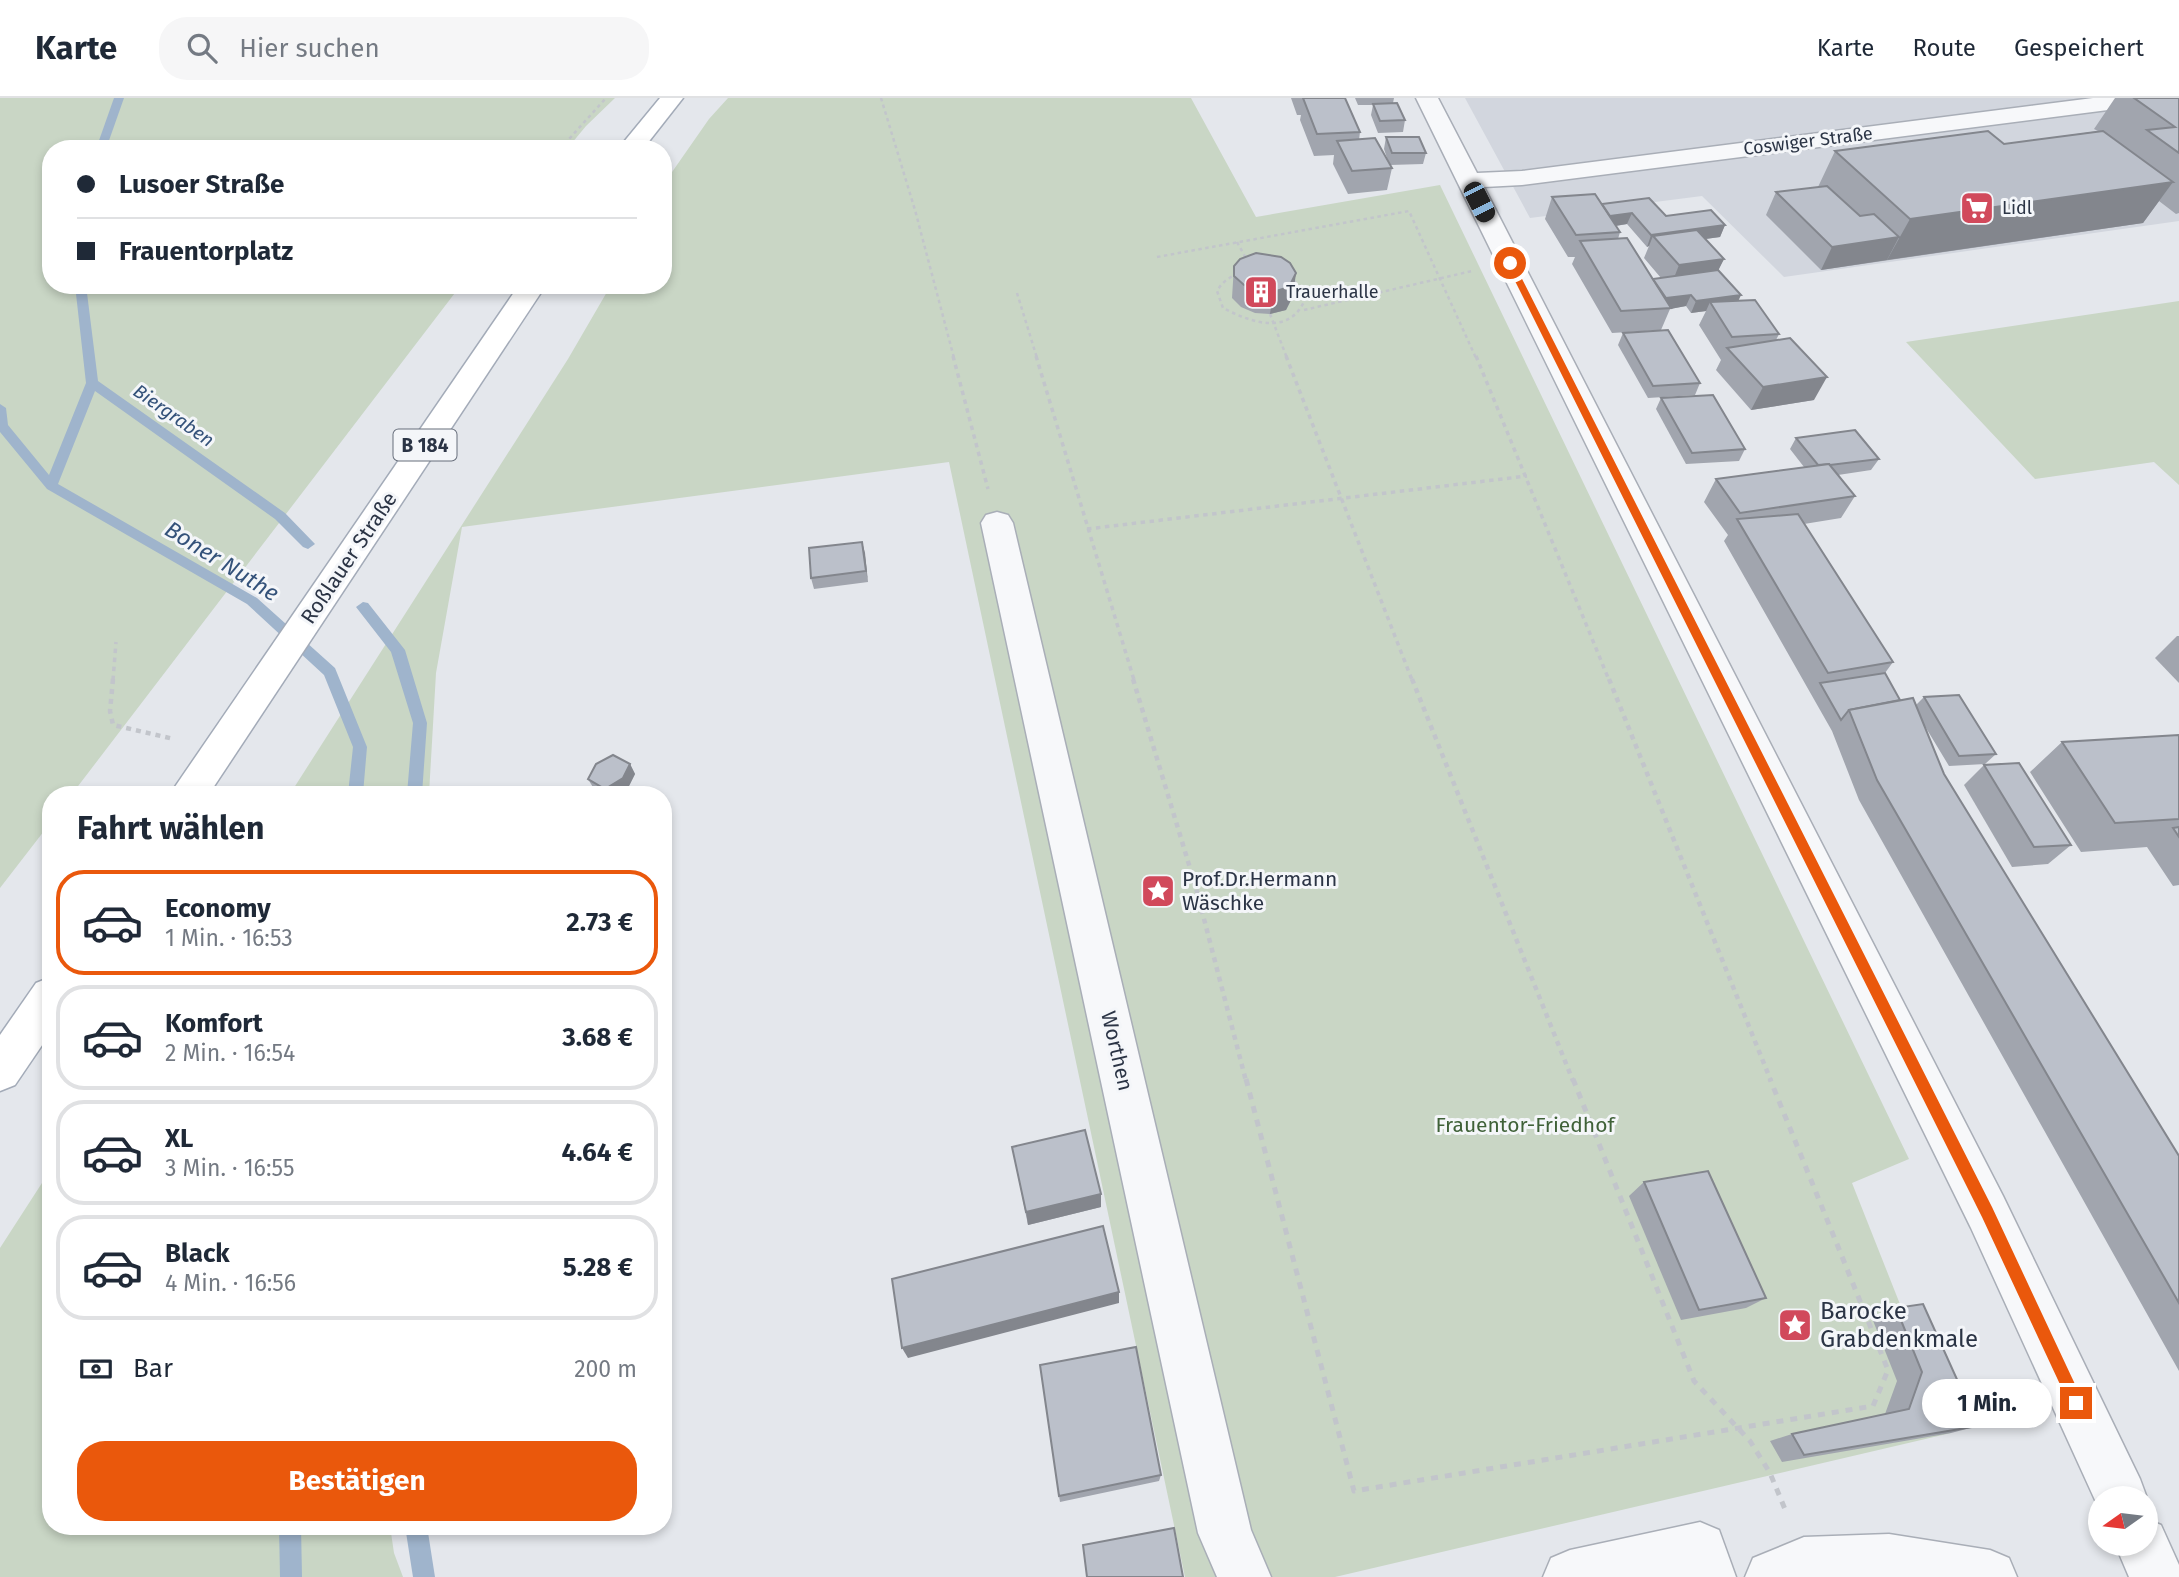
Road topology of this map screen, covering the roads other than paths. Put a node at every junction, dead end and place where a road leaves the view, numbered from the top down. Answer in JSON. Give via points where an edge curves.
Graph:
{"nodes":[{"id":1,"x":672,"y":98,"type":"edge"},
{"id":2,"x":1427,"y":98,"type":"edge"},
{"id":3,"x":2147,"y":98,"type":"edge"},
{"id":4,"x":637,"y":140,"type":"edge"},
{"id":5,"x":1468,"y":181,"type":"junction"},
{"id":6,"x":527,"y":294,"type":"edge"},
{"id":7,"x":997,"y":523,"type":"road end"},
{"id":8,"x":194,"y":786,"type":"edge"},
{"id":9,"x":42,"y":1009,"type":"edge"},
{"id":10,"x":0,"y":1071,"type":"edge"},
{"id":11,"x":2114,"y":1486,"type":"edge"},
{"id":12,"x":2147,"y":1556,"type":"edge"},
{"id":13,"x":1704,"y":1563,"type":"edge"},
{"id":14,"x":1788,"y":1571,"type":"edge"},
{"id":15,"x":1244,"y":1577,"type":"edge"},
{"id":16,"x":1570,"y":1577,"type":"edge"},
{"id":17,"x":1990,"y":1577,"type":"edge"},
{"id":18,"x":2157,"y":1577,"type":"edge"}],
"edges":[{"from":1,"to":4,"type":"main road"},
{"from":2,"to":5,"type":"street"},
{"from":3,"to":5,"type":"street","name":"Coswiger Straße","via":[[1522,178]]},
{"from":5,"to":11,"type":"street","via":[[1987,1212]]},
{"from":6,"to":8,"type":"main road","name":"Roßlauer Straße","number":"B 184"},
{"from":7,"to":15,"type":"street","name":"Worthen","via":[[1225,1533]]},
{"from":9,"to":10,"type":"main road"},
{"from":12,"to":18,"type":"street"},
{"from":13,"to":16,"type":"street"},
{"from":14,"to":17,"type":"street","via":[[1889,1561]]}]}
